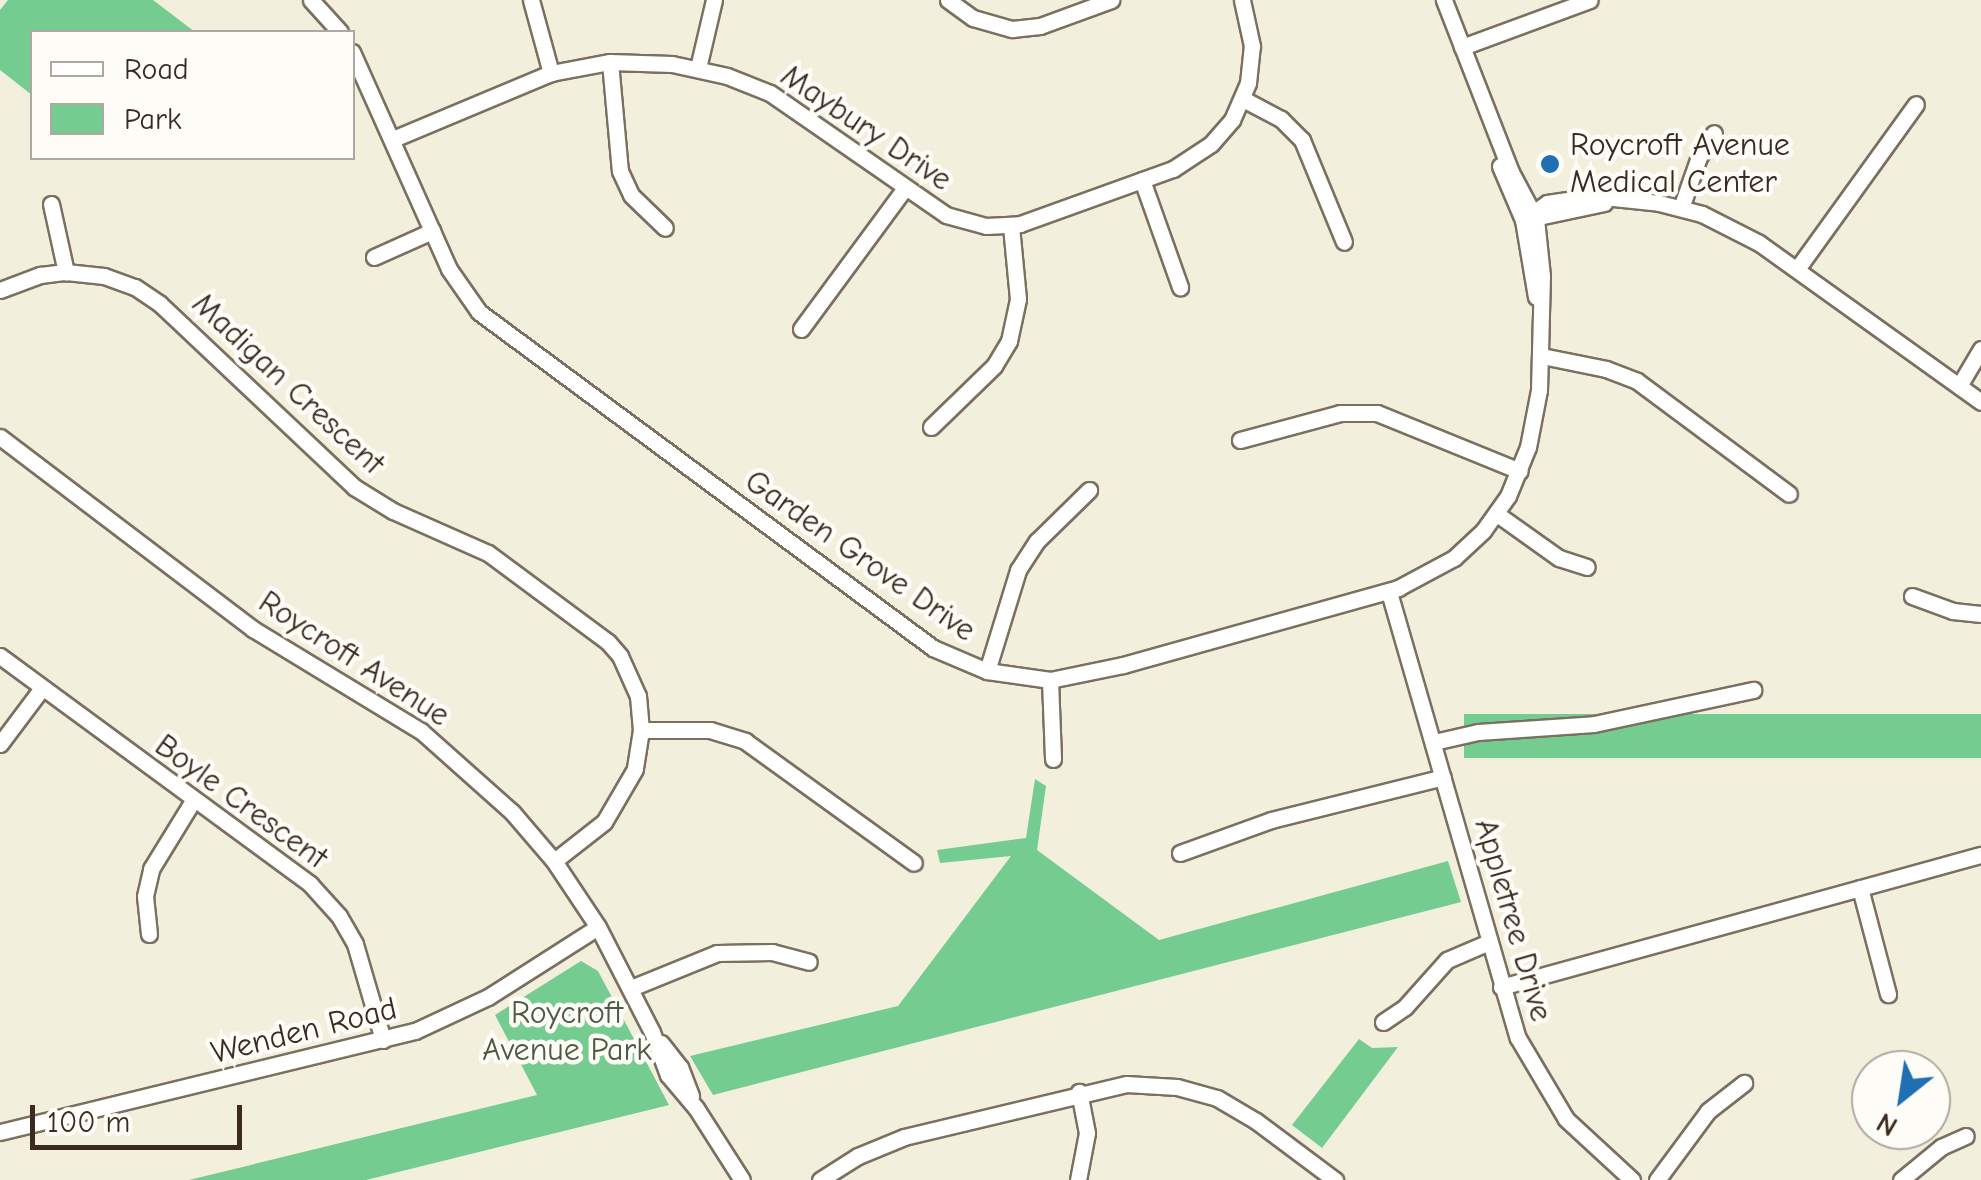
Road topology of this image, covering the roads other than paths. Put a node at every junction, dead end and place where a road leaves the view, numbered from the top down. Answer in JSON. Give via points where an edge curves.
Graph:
{"nodes":[{"id":1,"x":311,"y":0,"type":"edge"},
{"id":2,"x":530,"y":0,"type":"edge"},
{"id":3,"x":714,"y":0,"type":"edge"},
{"id":4,"x":948,"y":0,"type":"edge"},
{"id":5,"x":1111,"y":0,"type":"edge"},
{"id":6,"x":1242,"y":0,"type":"edge"},
{"id":7,"x":1444,"y":0,"type":"edge"},
{"id":8,"x":1590,"y":0,"type":"edge"},
{"id":9,"x":338,"y":30,"type":"edge"},
{"id":10,"x":1462,"y":47,"type":"junction"},
{"id":11,"x":355,"y":58,"type":"edge"},
{"id":12,"x":610,"y":62,"type":"junction"},
{"id":13,"x":698,"y":68,"type":"junction"},
{"id":14,"x":551,"y":73,"type":"junction"},
{"id":15,"x":1242,"y":99,"type":"junction"},
{"id":16,"x":1916,"y":104,"type":"dead end"},
{"id":17,"x":1714,"y":133,"type":"dead end"},
{"id":18,"x":393,"y":139,"type":"junction"},
{"id":19,"x":1142,"y":180,"type":"junction"},
{"id":20,"x":905,"y":188,"type":"junction"},
{"id":21,"x":51,"y":204,"type":"dead end"},
{"id":22,"x":1682,"y":208,"type":"junction"},
{"id":23,"x":1531,"y":216,"type":"junction"},
{"id":24,"x":1011,"y":226,"type":"junction"},
{"id":25,"x":665,"y":228,"type":"dead end"},
{"id":26,"x":432,"y":232,"type":"junction"},
{"id":27,"x":1344,"y":242,"type":"dead end"},
{"id":28,"x":374,"y":257,"type":"dead end"},
{"id":29,"x":1797,"y":269,"type":"junction"},
{"id":30,"x":66,"y":272,"type":"junction"},
{"id":31,"x":1180,"y":287,"type":"dead end"},
{"id":32,"x":0,"y":290,"type":"edge"},
{"id":33,"x":801,"y":329,"type":"dead end"},
{"id":34,"x":1981,"y":348,"type":"edge"},
{"id":35,"x":1542,"y":356,"type":"junction"},
{"id":36,"x":1959,"y":386,"type":"junction"},
{"id":37,"x":1981,"y":402,"type":"edge"},
{"id":38,"x":930,"y":427,"type":"dead end"},
{"id":39,"x":0,"y":437,"type":"edge"},
{"id":40,"x":1240,"y":440,"type":"dead end"},
{"id":41,"x":1520,"y":471,"type":"junction"},
{"id":42,"x":1089,"y":490,"type":"dead end"},
{"id":43,"x":1790,"y":494,"type":"dead end"},
{"id":44,"x":1497,"y":514,"type":"junction"},
{"id":45,"x":1587,"y":567,"type":"dead end"},
{"id":46,"x":1394,"y":590,"type":"junction"},
{"id":47,"x":1912,"y":596,"type":"dead end"},
{"id":48,"x":1981,"y":614,"type":"edge"},
{"id":49,"x":0,"y":656,"type":"edge"},
{"id":50,"x":987,"y":671,"type":"junction"},
{"id":51,"x":1050,"y":680,"type":"junction"},
{"id":52,"x":42,"y":688,"type":"junction"},
{"id":53,"x":1753,"y":690,"type":"dead end"},
{"id":54,"x":641,"y":730,"type":"junction"},
{"id":55,"x":1434,"y":742,"type":"junction"},
{"id":56,"x":0,"y":744,"type":"edge"},
{"id":57,"x":1053,"y":759,"type":"dead end"},
{"id":58,"x":1443,"y":777,"type":"junction"},
{"id":59,"x":194,"y":800,"type":"junction"},
{"id":60,"x":1180,"y":853,"type":"dead end"},
{"id":61,"x":1981,"y":855,"type":"edge"},
{"id":62,"x":554,"y":862,"type":"junction"},
{"id":63,"x":914,"y":862,"type":"dead end"},
{"id":64,"x":1860,"y":888,"type":"junction"},
{"id":65,"x":598,"y":927,"type":"junction"},
{"id":66,"x":148,"y":934,"type":"dead end"},
{"id":67,"x":1489,"y":942,"type":"junction"},
{"id":68,"x":810,"y":962,"type":"dead end"},
{"id":69,"x":1501,"y":987,"type":"junction"},
{"id":70,"x":632,"y":988,"type":"junction"},
{"id":71,"x":1888,"y":994,"type":"dead end"},
{"id":72,"x":1383,"y":1022,"type":"dead end"},
{"id":73,"x":384,"y":1040,"type":"junction"},
{"id":74,"x":1744,"y":1083,"type":"dead end"},
{"id":75,"x":1080,"y":1092,"type":"junction"},
{"id":76,"x":0,"y":1132,"type":"edge"},
{"id":77,"x":1966,"y":1136,"type":"dead end"},
{"id":78,"x":1312,"y":1173,"type":"edge"},
{"id":79,"x":742,"y":1180,"type":"edge"},
{"id":80,"x":820,"y":1180,"type":"edge"},
{"id":81,"x":1078,"y":1180,"type":"edge"},
{"id":82,"x":1335,"y":1180,"type":"edge"},
{"id":83,"x":1632,"y":1180,"type":"edge"},
{"id":84,"x":1657,"y":1180,"type":"edge"},
{"id":85,"x":1900,"y":1180,"type":"edge"}],
"edges":[{"from":1,"to":9,"type":"street"},
{"from":2,"to":14,"type":"street"},
{"from":3,"to":13,"type":"street"},
{"from":4,"to":5,"type":"street","via":[[972,18],[1012,29]]},
{"from":6,"to":15,"type":"street","name":"Maybury Drive","via":[[1252,46]]},
{"from":7,"to":10,"type":"street","name":"Garden Grove Drive"},
{"from":8,"to":10,"type":"street"},
{"from":10,"to":23,"type":"street","name":"Garden Grove Drive"},
{"from":11,"to":18,"type":"street","name":"Garden Grove Drive"},
{"from":12,"to":13,"type":"street","name":"Maybury Drive"},
{"from":12,"to":14,"type":"street","name":"Maybury Drive"},
{"from":12,"to":25,"type":"street","via":[[620,171],[631,195]]},
{"from":13,"to":20,"type":"street","name":"Maybury Drive","via":[[791,106]]},
{"from":14,"to":18,"type":"street","name":"Maybury Drive"},
{"from":15,"to":19,"type":"street","name":"Maybury Drive","via":[[1211,144],[1185,164]]},
{"from":15,"to":27,"type":"street","via":[[1281,119],[1302,140]]},
{"from":16,"to":29,"type":"street"},
{"from":17,"to":22,"type":"street"},
{"from":18,"to":26,"type":"street","name":"Garden Grove Drive"},
{"from":19,"to":24,"type":"street","name":"Maybury Drive"},
{"from":19,"to":31,"type":"street"},
{"from":20,"to":24,"type":"street","name":"Maybury Drive","via":[[962,221]]},
{"from":20,"to":33,"type":"street"},
{"from":21,"to":30,"type":"street"},
{"from":22,"to":23,"type":"street","via":[[1618,200]]},
{"from":22,"to":29,"type":"street","via":[[1742,232]]},
{"from":23,"to":35,"type":"street","name":"Garden Grove Drive"},
{"from":24,"to":38,"type":"street","via":[[1018,300],[1009,342],[984,377]]},
{"from":26,"to":28,"type":"street"},
{"from":26,"to":50,"type":"street","name":"Garden Grove Drive","via":[[456,284],[492,324],[914,636]]},
{"from":29,"to":36,"type":"street"},
{"from":30,"to":32,"type":"street","name":"Madigan Crescent"},
{"from":30,"to":54,"type":"street","name":"Madigan Crescent","via":[[104,276],[148,295],[354,487],[488,553],[578,616],[620,656],[638,696]]},
{"from":34,"to":36,"type":"street"},
{"from":35,"to":41,"type":"street","name":"Garden Grove Drive"},
{"from":35,"to":43,"type":"street","via":[[1637,381]]},
{"from":36,"to":37,"type":"street"},
{"from":39,"to":62,"type":"street","name":"Roycroft Avenue","via":[[242,621],[421,731],[475,776]]},
{"from":40,"to":41,"type":"street","via":[[1340,414],[1377,413]]},
{"from":41,"to":44,"type":"street","name":"Garden Grove Drive"},
{"from":42,"to":50,"type":"street","via":[[1037,541],[1018,570]]},
{"from":44,"to":45,"type":"street","via":[[1559,558]]},
{"from":44,"to":46,"type":"street","name":"Garden Grove Drive","via":[[1454,558]]},
{"from":46,"to":51,"type":"street","name":"Garden Grove Drive"},
{"from":46,"to":55,"type":"street","name":"Appletree Drive"},
{"from":47,"to":48,"type":"street"},
{"from":49,"to":52,"type":"street","name":"Boyle Crescent"},
{"from":50,"to":51,"type":"street","name":"Garden Grove Drive"},
{"from":51,"to":57,"type":"street"},
{"from":52,"to":56,"type":"street"},
{"from":52,"to":59,"type":"street","name":"Boyle Crescent"},
{"from":53,"to":55,"type":"street","via":[[1594,724],[1478,732]]},
{"from":54,"to":62,"type":"street","name":"Madigan Crescent","via":[[622,798],[604,822]]},
{"from":54,"to":63,"type":"street","via":[[710,730],[745,741]]},
{"from":55,"to":58,"type":"street","name":"Appletree Drive"},
{"from":58,"to":60,"type":"street","via":[[1271,820]]},
{"from":58,"to":67,"type":"street","name":"Appletree Drive"},
{"from":59,"to":66,"type":"street","via":[[151,869]]},
{"from":59,"to":73,"type":"street","name":"Boyle Crescent","via":[[293,869],[339,916],[360,956]]},
{"from":61,"to":64,"type":"street"},
{"from":62,"to":65,"type":"street","name":"Roycroft Avenue"},
{"from":64,"to":69,"type":"street"},
{"from":64,"to":71,"type":"street"},
{"from":65,"to":70,"type":"street","name":"Roycroft Avenue"},
{"from":65,"to":73,"type":"street","name":"Wenden Road","via":[[459,1013]]},
{"from":67,"to":69,"type":"street","name":"Appletree Drive"},
{"from":67,"to":72,"type":"street","via":[[1447,960],[1406,1007]]},
{"from":68,"to":70,"type":"street","via":[[772,952],[716,954]]},
{"from":69,"to":83,"type":"street","name":"Appletree Drive","via":[[1518,1038],[1550,1098],[1582,1138]]},
{"from":70,"to":79,"type":"street","name":"Roycroft Avenue","via":[[668,1075]]},
{"from":73,"to":76,"type":"street","name":"Wenden Road"},
{"from":74,"to":84,"type":"street","via":[[1708,1111]]},
{"from":75,"to":78,"type":"street","via":[[1139,1084],[1200,1092],[1236,1108]]},
{"from":75,"to":80,"type":"street","via":[[904,1138]]},
{"from":75,"to":81,"type":"street","via":[[1087,1133]]},
{"from":77,"to":85,"type":"street","via":[[1940,1146]]},
{"from":78,"to":82,"type":"street"}]}
